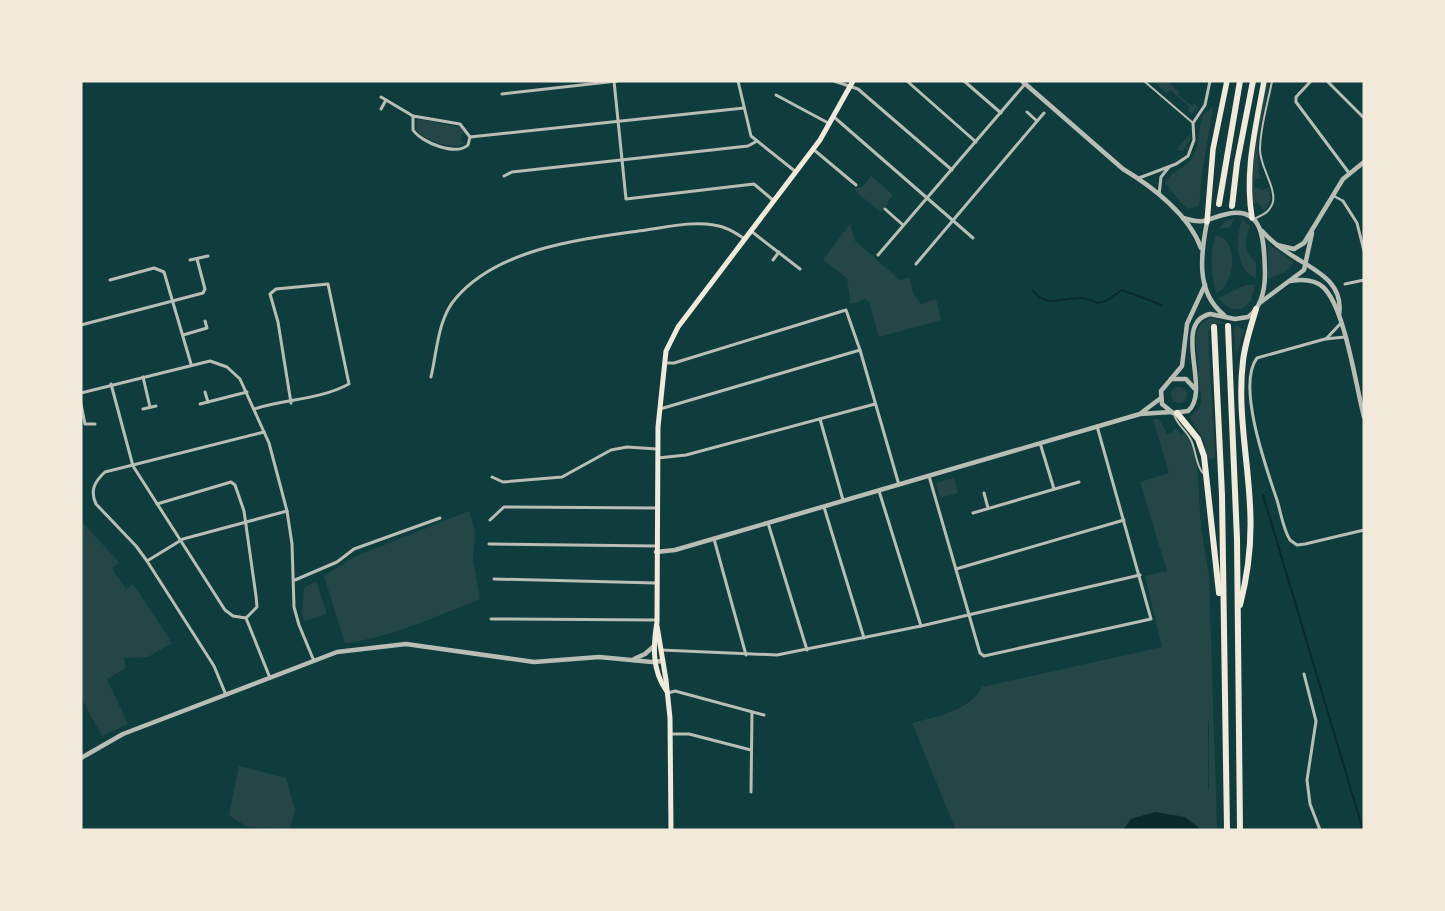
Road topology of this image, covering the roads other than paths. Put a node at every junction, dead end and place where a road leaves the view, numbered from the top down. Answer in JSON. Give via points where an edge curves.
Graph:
{"nodes":[{"id":1,"x":614,"y":81,"type":"edge"},
{"id":2,"x":618,"y":81,"type":"edge"},
{"id":3,"x":738,"y":81,"type":"edge"},
{"id":4,"x":834,"y":81,"type":"edge"},
{"id":5,"x":854,"y":81,"type":"edge"},
{"id":6,"x":907,"y":81,"type":"edge"},
{"id":7,"x":964,"y":81,"type":"edge"},
{"id":8,"x":1144,"y":81,"type":"edge"},
{"id":9,"x":1210,"y":81,"type":"edge"},
{"id":10,"x":1227,"y":81,"type":"edge"},
{"id":11,"x":1240,"y":81,"type":"edge"},
{"id":12,"x":1253,"y":81,"type":"edge"},
{"id":13,"x":1264,"y":81,"type":"edge"},
{"id":14,"x":1272,"y":81,"type":"edge"},
{"id":15,"x":1311,"y":81,"type":"edge"},
{"id":16,"x":1327,"y":81,"type":"edge"},
{"id":17,"x":1024,"y":83,"type":"edge"},
{"id":18,"x":850,"y":87,"type":"junction"},
{"id":19,"x":502,"y":94,"type":"dead end"},
{"id":20,"x":776,"y":95,"type":"dead end"},
{"id":21,"x":381,"y":97,"type":"dead end"},
{"id":22,"x":386,"y":100,"type":"junction"},
{"id":23,"x":744,"y":108,"type":"junction"},
{"id":24,"x":381,"y":109,"type":"dead end"},
{"id":25,"x":1027,"y":112,"type":"dead end"},
{"id":26,"x":1001,"y":113,"type":"junction"},
{"id":27,"x":1044,"y":113,"type":"dead end"},
{"id":28,"x":413,"y":116,"type":"junction"},
{"id":29,"x":834,"y":117,"type":"junction"},
{"id":30,"x":1364,"y":118,"type":"edge"},
{"id":31,"x":1037,"y":121,"type":"junction"},
{"id":32,"x":617,"y":122,"type":"junction"},
{"id":33,"x":1193,"y":123,"type":"junction"},
{"id":34,"x":831,"y":124,"type":"junction"},
{"id":35,"x":470,"y":137,"type":"junction"},
{"id":36,"x":757,"y":141,"type":"junction"},
{"id":37,"x":976,"y":142,"type":"junction"},
{"id":38,"x":813,"y":149,"type":"junction"},
{"id":39,"x":621,"y":160,"type":"junction"},
{"id":40,"x":1362,"y":164,"type":"edge"},
{"id":41,"x":1169,"y":167,"type":"junction"},
{"id":42,"x":952,"y":170,"type":"junction"},
{"id":43,"x":1364,"y":171,"type":"edge"},
{"id":44,"x":796,"y":172,"type":"junction"},
{"id":45,"x":1349,"y":173,"type":"junction"},
{"id":46,"x":504,"y":176,"type":"dead end"},
{"id":47,"x":1138,"y":178,"type":"junction"},
{"id":48,"x":856,"y":186,"type":"dead end"},
{"id":49,"x":1159,"y":195,"type":"junction"},
{"id":50,"x":1333,"y":196,"type":"junction"},
{"id":51,"x":927,"y":198,"type":"junction"},
{"id":52,"x":774,"y":201,"type":"junction"},
{"id":53,"x":1343,"y":202,"type":"joint"},
{"id":54,"x":1220,"y":204,"type":"dead end"},
{"id":55,"x":1232,"y":206,"type":"dead end"},
{"id":56,"x":885,"y":209,"type":"dead end"},
{"id":57,"x":1183,"y":218,"type":"junction"},
{"id":58,"x":1253,"y":218,"type":"junction"},
{"id":59,"x":953,"y":220,"type":"junction"},
{"id":60,"x":1207,"y":222,"type":"junction"},
{"id":61,"x":903,"y":225,"type":"junction"},
{"id":62,"x":751,"y":231,"type":"junction"},
{"id":63,"x":1261,"y":231,"type":"junction"},
{"id":64,"x":1312,"y":231,"type":"junction"},
{"id":65,"x":974,"y":238,"type":"dead end"},
{"id":66,"x":744,"y":239,"type":"junction"},
{"id":67,"x":1277,"y":245,"type":"junction"},
{"id":68,"x":1201,"y":248,"type":"junction"},
{"id":69,"x":1364,"y":251,"type":"edge"},
{"id":70,"x":778,"y":252,"type":"junction"},
{"id":71,"x":878,"y":255,"type":"dead end"},
{"id":72,"x":208,"y":256,"type":"dead end"},
{"id":73,"x":197,"y":259,"type":"junction"},
{"id":74,"x":190,"y":260,"type":"dead end"},
{"id":75,"x":773,"y":260,"type":"dead end"},
{"id":76,"x":916,"y":264,"type":"dead end"},
{"id":77,"x":1306,"y":264,"type":"junction"},
{"id":78,"x":800,"y":269,"type":"dead end"},
{"id":79,"x":110,"y":280,"type":"dead end"},
{"id":80,"x":1364,"y":280,"type":"edge"},
{"id":81,"x":1290,"y":281,"type":"junction"},
{"id":82,"x":1345,"y":284,"type":"dead end"},
{"id":83,"x":1205,"y":285,"type":"junction"},
{"id":84,"x":173,"y":301,"type":"junction"},
{"id":85,"x":1260,"y":303,"type":"junction"},
{"id":86,"x":1256,"y":309,"type":"junction"},
{"id":87,"x":1339,"y":317,"type":"junction"},
{"id":88,"x":1228,"y":318,"type":"junction"},
{"id":89,"x":205,"y":321,"type":"dead end"},
{"id":90,"x":1341,"y":323,"type":"junction"},
{"id":91,"x":81,"y":325,"type":"edge"},
{"id":92,"x":1228,"y":326,"type":"dead end"},
{"id":93,"x":1214,"y":327,"type":"dead end"},
{"id":94,"x":183,"y":335,"type":"junction"},
{"id":95,"x":1345,"y":337,"type":"junction"},
{"id":96,"x":1325,"y":340,"type":"junction"},
{"id":97,"x":860,"y":350,"type":"junction"},
{"id":98,"x":664,"y":362,"type":"junction"},
{"id":99,"x":191,"y":364,"type":"junction"},
{"id":100,"x":431,"y":376,"type":"dead end"},
{"id":101,"x":143,"y":377,"type":"junction"},
{"id":102,"x":1170,"y":380,"type":"junction"},
{"id":103,"x":111,"y":384,"type":"junction"},
{"id":104,"x":1195,"y":389,"type":"junction"},
{"id":105,"x":81,"y":392,"type":"edge"},
{"id":106,"x":205,"y":392,"type":"dead end"},
{"id":107,"x":247,"y":392,"type":"junction"},
{"id":108,"x":1161,"y":398,"type":"junction"},
{"id":109,"x":208,"y":402,"type":"junction"},
{"id":110,"x":291,"y":402,"type":"junction"},
{"id":111,"x":81,"y":404,"type":"edge"},
{"id":112,"x":200,"y":404,"type":"dead end"},
{"id":113,"x":875,"y":404,"type":"junction"},
{"id":114,"x":156,"y":406,"type":"dead end"},
{"id":115,"x":150,"y":407,"type":"junction"},
{"id":116,"x":143,"y":409,"type":"dead end"},
{"id":117,"x":254,"y":409,"type":"junction"},
{"id":118,"x":660,"y":409,"type":"junction"},
{"id":119,"x":1174,"y":413,"type":"junction"},
{"id":120,"x":1140,"y":414,"type":"junction"},
{"id":121,"x":1364,"y":417,"type":"edge"},
{"id":122,"x":820,"y":419,"type":"junction"},
{"id":123,"x":95,"y":424,"type":"dead end"},
{"id":124,"x":1097,"y":426,"type":"junction"},
{"id":125,"x":264,"y":432,"type":"junction"},
{"id":126,"x":1040,"y":443,"type":"junction"},
{"id":127,"x":657,"y":448,"type":"junction"},
{"id":128,"x":656,"y":458,"type":"junction"},
{"id":129,"x":133,"y":466,"type":"junction"},
{"id":130,"x":928,"y":475,"type":"junction"},
{"id":131,"x":492,"y":477,"type":"dead end"},
{"id":132,"x":1079,"y":482,"type":"dead end"},
{"id":133,"x":899,"y":485,"type":"junction"},
{"id":134,"x":1054,"y":489,"type":"junction"},
{"id":135,"x":879,"y":491,"type":"junction"},
{"id":136,"x":984,"y":493,"type":"dead end"},
{"id":137,"x":844,"y":501,"type":"junction"},
{"id":138,"x":157,"y":504,"type":"junction"},
{"id":139,"x":824,"y":507,"type":"junction"},
{"id":140,"x":656,"y":508,"type":"junction"},
{"id":141,"x":988,"y":508,"type":"junction"},
{"id":142,"x":287,"y":511,"type":"junction"},
{"id":143,"x":973,"y":513,"type":"dead end"},
{"id":144,"x":440,"y":518,"type":"dead end"},
{"id":145,"x":490,"y":520,"type":"dead end"},
{"id":146,"x":1124,"y":520,"type":"junction"},
{"id":147,"x":246,"y":521,"type":"junction"},
{"id":148,"x":768,"y":523,"type":"junction"},
{"id":149,"x":1364,"y":529,"type":"edge"},
{"id":150,"x":714,"y":539,"type":"junction"},
{"id":151,"x":180,"y":540,"type":"junction"},
{"id":152,"x":489,"y":544,"type":"dead end"},
{"id":153,"x":656,"y":546,"type":"junction"},
{"id":154,"x":656,"y":552,"type":"junction"},
{"id":155,"x":147,"y":561,"type":"junction"},
{"id":156,"x":956,"y":569,"type":"junction"},
{"id":157,"x":1140,"y":575,"type":"junction"},
{"id":158,"x":494,"y":579,"type":"dead end"},
{"id":159,"x":295,"y":580,"type":"junction"},
{"id":160,"x":656,"y":583,"type":"junction"},
{"id":161,"x":969,"y":614,"type":"junction"},
{"id":162,"x":1237,"y":615,"type":"junction"},
{"id":163,"x":246,"y":618,"type":"junction"},
{"id":164,"x":491,"y":619,"type":"dead end"},
{"id":165,"x":1223,"y":619,"type":"junction"},
{"id":166,"x":656,"y":621,"type":"junction"},
{"id":167,"x":921,"y":626,"type":"junction"},
{"id":168,"x":864,"y":638,"type":"junction"},
{"id":169,"x":654,"y":646,"type":"junction"},
{"id":170,"x":661,"y":650,"type":"junction"},
{"id":171,"x":807,"y":650,"type":"junction"},
{"id":172,"x":746,"y":655,"type":"junction"},
{"id":173,"x":633,"y":660,"type":"junction"},
{"id":174,"x":314,"y":661,"type":"junction"},
{"id":175,"x":663,"y":661,"type":"junction"},
{"id":176,"x":656,"y":662,"type":"junction"},
{"id":177,"x":1304,"y":674,"type":"dead end"},
{"id":178,"x":270,"y":678,"type":"junction"},
{"id":179,"x":666,"y":692,"type":"junction"},
{"id":180,"x":226,"y":695,"type":"junction"},
{"id":181,"x":752,"y":712,"type":"junction"},
{"id":182,"x":764,"y":715,"type":"dead end"},
{"id":183,"x":671,"y":734,"type":"junction"},
{"id":184,"x":751,"y":750,"type":"junction"},
{"id":185,"x":81,"y":758,"type":"edge"},
{"id":186,"x":751,"y":792,"type":"dead end"},
{"id":187,"x":671,"y":830,"type":"edge"},
{"id":188,"x":1227,"y":830,"type":"edge"},
{"id":189,"x":1240,"y":830,"type":"edge"},
{"id":190,"x":1320,"y":830,"type":"edge"}],
"edges":[{"from":1,"to":2,"type":"street"},
{"from":1,"to":19,"type":"street"},
{"from":1,"to":32,"type":"street"},
{"from":3,"to":23,"type":"street"},
{"from":4,"to":18,"type":"street"},
{"from":5,"to":18,"type":"main road"},
{"from":6,"to":37,"type":"street"},
{"from":7,"to":26,"type":"street"},
{"from":8,"to":33,"type":"lane"},
{"from":9,"to":33,"type":"street","via":[[1205,105]]},
{"from":10,"to":60,"type":"highway","via":[[1213,149]]},
{"from":11,"to":54,"type":"highway"},
{"from":12,"to":55,"type":"highway"},
{"from":13,"to":58,"type":"highway","via":[[1249,166]]},
{"from":14,"to":58,"type":"lane","via":[[1260,150],[1264,172],[1273,191],[1273,202],[1267,212]]},
{"from":15,"to":45,"type":"street","via":[[1296,96],[1296,102]]},
{"from":16,"to":30,"type":"street"},
{"from":17,"to":26,"type":"street"},
{"from":17,"to":47,"type":"street"},
{"from":18,"to":29,"type":"main road"},
{"from":18,"to":42,"type":"street","via":[[858,89]]},
{"from":20,"to":34,"type":"street"},
{"from":21,"to":22,"type":"street"},
{"from":22,"to":24,"type":"street"},
{"from":22,"to":28,"type":"street"},
{"from":23,"to":32,"type":"street"},
{"from":23,"to":36,"type":"street","via":[[752,136]]},
{"from":25,"to":31,"type":"street"},
{"from":26,"to":37,"type":"street"},
{"from":27,"to":31,"type":"street"},
{"from":28,"to":35,"type":"street","via":[[460,124]]},
{"from":28,"to":35,"type":"street","via":[[415,134],[442,146],[461,149],[468,145]]},
{"from":29,"to":34,"type":"main road"},
{"from":29,"to":51,"type":"street"},
{"from":31,"to":59,"type":"street"},
{"from":32,"to":35,"type":"street"},
{"from":32,"to":39,"type":"street"},
{"from":33,"to":41,"type":"street","via":[[1192,149],[1181,162]]},
{"from":34,"to":38,"type":"main road"},
{"from":36,"to":39,"type":"street","via":[[748,146]]},
{"from":36,"to":44,"type":"street"},
{"from":37,"to":42,"type":"street"},
{"from":38,"to":44,"type":"main road"},
{"from":38,"to":48,"type":"street"},
{"from":39,"to":46,"type":"street","via":[[512,172]]},
{"from":39,"to":52,"type":"street","via":[[626,199],[754,184]]},
{"from":40,"to":43,"type":"street"},
{"from":40,"to":45,"type":"street"},
{"from":41,"to":47,"type":"street"},
{"from":41,"to":49,"type":"street","via":[[1161,177]]},
{"from":42,"to":51,"type":"street"},
{"from":44,"to":52,"type":"main road"},
{"from":45,"to":50,"type":"street"},
{"from":47,"to":49,"type":"street"},
{"from":49,"to":57,"type":"street"},
{"from":50,"to":53,"type":"street"},
{"from":50,"to":64,"type":"street"},
{"from":51,"to":59,"type":"street"},
{"from":51,"to":61,"type":"street"},
{"from":52,"to":62,"type":"main road"},
{"from":53,"to":69,"type":"street","via":[[1357,223]]},
{"from":56,"to":61,"type":"street"},
{"from":57,"to":60,"type":"street"},
{"from":57,"to":68,"type":"street"},
{"from":58,"to":60,"type":"street","via":[[1235,212]]},
{"from":58,"to":63,"type":"street"},
{"from":59,"to":65,"type":"street"},
{"from":59,"to":76,"type":"street"},
{"from":60,"to":68,"type":"street"},
{"from":61,"to":71,"type":"street"},
{"from":62,"to":66,"type":"main road"},
{"from":62,"to":70,"type":"street"},
{"from":63,"to":67,"type":"street"},
{"from":63,"to":85,"type":"street","via":[[1265,278]]},
{"from":64,"to":67,"type":"street","via":[[1299,247],[1289,249]]},
{"from":64,"to":77,"type":"street"},
{"from":66,"to":98,"type":"main road","via":[[672,336]]},
{"from":66,"to":100,"type":"street","via":[[732,230],[705,224],[604,235],[550,245],[520,257],[485,274],[457,297],[445,313]]},
{"from":67,"to":77,"type":"street"},
{"from":68,"to":83,"type":"street"},
{"from":70,"to":75,"type":"street"},
{"from":70,"to":78,"type":"street"},
{"from":72,"to":73,"type":"street"},
{"from":73,"to":74,"type":"street"},
{"from":73,"to":84,"type":"street","via":[[205,291]]},
{"from":77,"to":81,"type":"street"},
{"from":77,"to":87,"type":"street","via":[[1333,284],[1341,306]]},
{"from":79,"to":84,"type":"street","via":[[159,269],[164,272]]},
{"from":80,"to":82,"type":"street"},
{"from":81,"to":85,"type":"street"},
{"from":81,"to":87,"type":"street","via":[[1311,280],[1323,287]]},
{"from":83,"to":88,"type":"street","via":[[1213,303]]},
{"from":83,"to":102,"type":"street","via":[[1187,324],[1182,366]]},
{"from":84,"to":91,"type":"street"},
{"from":84,"to":94,"type":"street"},
{"from":85,"to":86,"type":"street"},
{"from":86,"to":88,"type":"street","via":[[1248,318]]},
{"from":86,"to":162,"type":"highway","via":[[1242,369],[1250,508],[1245,578]]},
{"from":87,"to":90,"type":"street"},
{"from":88,"to":104,"type":"street","via":[[1206,315],[1196,325],[1192,339]]},
{"from":89,"to":94,"type":"street","via":[[207,328]]},
{"from":90,"to":95,"type":"street"},
{"from":90,"to":96,"type":"street"},
{"from":92,"to":162,"type":"highway"},
{"from":93,"to":165,"type":"highway","via":[[1222,494]]},
{"from":94,"to":99,"type":"street"},
{"from":95,"to":96,"type":"street"},
{"from":95,"to":121,"type":"street"},
{"from":96,"to":149,"type":"street","via":[[1265,354],[1254,361],[1251,393],[1258,445],[1287,535],[1294,544]]},
{"from":97,"to":98,"type":"street","via":[[846,310],[674,363]]},
{"from":97,"to":113,"type":"street"},
{"from":97,"to":118,"type":"street"},
{"from":98,"to":118,"type":"main road"},
{"from":99,"to":101,"type":"street"},
{"from":99,"to":107,"type":"street","via":[[210,361],[233,371]]},
{"from":101,"to":103,"type":"street"},
{"from":101,"to":115,"type":"street"},
{"from":102,"to":104,"type":"street","via":[[1186,379]]},
{"from":102,"to":108,"type":"street","via":[[1163,387]]},
{"from":103,"to":105,"type":"street"},
{"from":103,"to":129,"type":"street"},
{"from":104,"to":119,"type":"street","via":[[1192,407],[1183,413]]},
{"from":106,"to":109,"type":"street"},
{"from":107,"to":109,"type":"street"},
{"from":107,"to":117,"type":"street"},
{"from":108,"to":119,"type":"street","via":[[1164,406]]},
{"from":108,"to":120,"type":"street"},
{"from":109,"to":112,"type":"street"},
{"from":110,"to":110,"type":"street","via":[[278,322],[270,294],[276,289],[328,284],[334,323],[350,381]]},
{"from":110,"to":117,"type":"street"},
{"from":111,"to":123,"type":"street","via":[[85,424]]},
{"from":113,"to":122,"type":"street"},
{"from":113,"to":133,"type":"street"},
{"from":114,"to":115,"type":"street"},
{"from":115,"to":116,"type":"street"},
{"from":117,"to":125,"type":"street"},
{"from":118,"to":127,"type":"main road"},
{"from":119,"to":120,"type":"street"},
{"from":119,"to":165,"type":"highway","via":[[1198,439],[1206,477]]},
{"from":120,"to":124,"type":"street"},
{"from":122,"to":128,"type":"street","via":[[686,455]]},
{"from":122,"to":137,"type":"street"},
{"from":124,"to":126,"type":"street"},
{"from":124,"to":146,"type":"street"},
{"from":125,"to":129,"type":"street"},
{"from":125,"to":142,"type":"street"},
{"from":126,"to":130,"type":"street"},
{"from":126,"to":134,"type":"street"},
{"from":127,"to":128,"type":"main road"},
{"from":127,"to":131,"type":"street","via":[[611,450],[562,477],[502,482]]},
{"from":128,"to":140,"type":"main road"},
{"from":129,"to":138,"type":"street"},
{"from":129,"to":155,"type":"street","via":[[105,472],[94,486],[92,496]]},
{"from":130,"to":133,"type":"street"},
{"from":130,"to":156,"type":"street"},
{"from":132,"to":134,"type":"street"},
{"from":133,"to":135,"type":"street"},
{"from":134,"to":141,"type":"street"},
{"from":135,"to":137,"type":"street"},
{"from":135,"to":167,"type":"street"},
{"from":136,"to":141,"type":"street"},
{"from":137,"to":139,"type":"street"},
{"from":138,"to":147,"type":"street","via":[[231,482],[237,488]]},
{"from":138,"to":151,"type":"street"},
{"from":139,"to":148,"type":"street"},
{"from":139,"to":168,"type":"street"},
{"from":140,"to":145,"type":"street","via":[[504,506]]},
{"from":140,"to":153,"type":"main road"},
{"from":141,"to":143,"type":"street"},
{"from":142,"to":147,"type":"street"},
{"from":142,"to":159,"type":"street"},
{"from":144,"to":159,"type":"street","via":[[354,549],[337,562]]},
{"from":146,"to":156,"type":"street"},
{"from":146,"to":157,"type":"street"},
{"from":147,"to":151,"type":"street"},
{"from":147,"to":163,"type":"street","via":[[257,607]]},
{"from":148,"to":150,"type":"street"},
{"from":148,"to":171,"type":"street"},
{"from":150,"to":154,"type":"street"},
{"from":150,"to":172,"type":"street"},
{"from":151,"to":155,"type":"street"},
{"from":151,"to":163,"type":"street","via":[[225,610],[233,616]]},
{"from":152,"to":153,"type":"street"},
{"from":153,"to":154,"type":"main road"},
{"from":154,"to":160,"type":"main road"},
{"from":155,"to":180,"type":"street","via":[[214,666]]},
{"from":156,"to":161,"type":"street"},
{"from":157,"to":161,"type":"street"},
{"from":157,"to":161,"type":"street","via":[[1151,619],[984,656],[980,654]]},
{"from":158,"to":160,"type":"street"},
{"from":159,"to":174,"type":"street","via":[[294,607]]},
{"from":160,"to":166,"type":"main road"},
{"from":161,"to":167,"type":"street"},
{"from":162,"to":189,"type":"highway"},
{"from":163,"to":178,"type":"street"},
{"from":164,"to":166,"type":"street"},
{"from":165,"to":188,"type":"highway"},
{"from":166,"to":169,"type":"main road"},
{"from":166,"to":170,"type":"main road"},
{"from":167,"to":168,"type":"street"},
{"from":168,"to":171,"type":"street"},
{"from":169,"to":173,"type":"street"},
{"from":169,"to":176,"type":"main road"},
{"from":170,"to":172,"type":"street"},
{"from":170,"to":175,"type":"main road"},
{"from":171,"to":172,"type":"street","via":[[777,655]]},
{"from":173,"to":174,"type":"street","via":[[599,657],[534,662],[406,644],[337,652]]},
{"from":173,"to":176,"type":"street"},
{"from":174,"to":178,"type":"street"},
{"from":175,"to":176,"type":"street"},
{"from":175,"to":179,"type":"main road"},
{"from":176,"to":179,"type":"main road","via":[[660,682]]},
{"from":177,"to":190,"type":"street","via":[[1316,722],[1307,780],[1310,804]]},
{"from":178,"to":180,"type":"street"},
{"from":179,"to":181,"type":"street"},
{"from":179,"to":183,"type":"main road"},
{"from":180,"to":185,"type":"street","via":[[123,734]]},
{"from":181,"to":182,"type":"street"},
{"from":181,"to":184,"type":"street"},
{"from":183,"to":184,"type":"street","via":[[689,734]]},
{"from":183,"to":187,"type":"main road"},
{"from":184,"to":186,"type":"street"}]}
